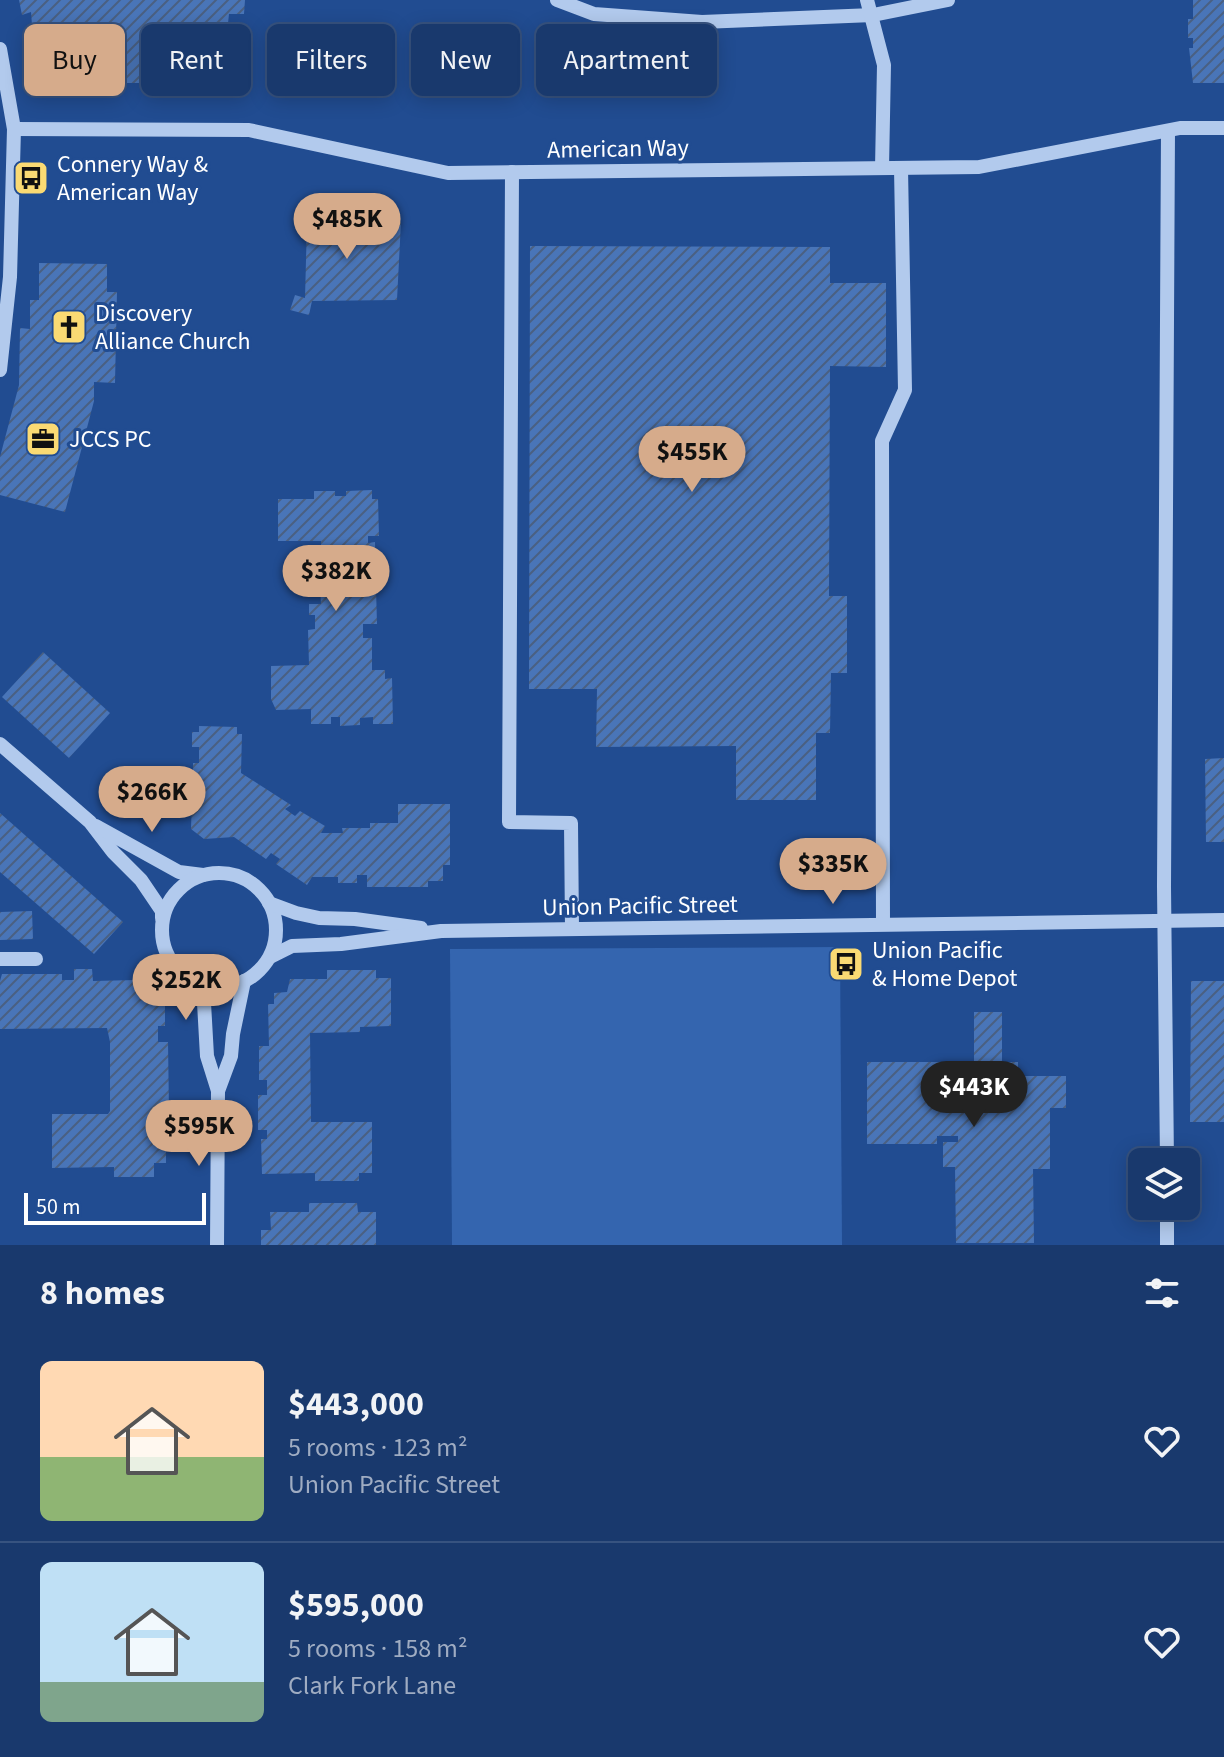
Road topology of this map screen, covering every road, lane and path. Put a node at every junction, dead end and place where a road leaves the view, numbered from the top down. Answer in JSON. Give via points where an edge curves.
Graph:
{"nodes":[{"id":1,"x":557,"y":0,"type":"edge"},
{"id":2,"x":867,"y":0,"type":"edge"},
{"id":3,"x":948,"y":0,"type":"edge"},
{"id":4,"x":873,"y":15,"type":"junction"},
{"id":5,"x":0,"y":49,"type":"edge"},
{"id":6,"x":1224,"y":128,"type":"edge"},
{"id":7,"x":14,"y":129,"type":"junction"},
{"id":8,"x":1168,"y":131,"type":"junction"},
{"id":9,"x":882,"y":168,"type":"junction"},
{"id":10,"x":901,"y":168,"type":"junction"},
{"id":11,"x":512,"y":172,"type":"junction"},
{"id":12,"x":0,"y":370,"type":"edge"},
{"id":13,"x":0,"y":744,"type":"edge"},
{"id":14,"x":90,"y":822,"type":"junction"},
{"id":15,"x":203,"y":875,"type":"junction"},
{"id":16,"x":269,"y":903,"type":"junction"},
{"id":17,"x":1164,"y":920,"type":"junction"},
{"id":18,"x":1224,"y":920,"type":"edge"},
{"id":19,"x":162,"y":923,"type":"junction"},
{"id":20,"x":883,"y":924,"type":"junction"},
{"id":21,"x":572,"y":929,"type":"junction"},
{"id":22,"x":441,"y":931,"type":"junction"},
{"id":23,"x":270,"y":957,"type":"junction"},
{"id":24,"x":0,"y":959,"type":"edge"},
{"id":25,"x":36,"y":959,"type":"dead end"},
{"id":26,"x":244,"y":981,"type":"junction"},
{"id":27,"x":196,"y":982,"type":"junction"},
{"id":28,"x":218,"y":1091,"type":"junction"},
{"id":29,"x":1167,"y":1148,"type":"edge"},
{"id":30,"x":1167,"y":1220,"type":"edge"},
{"id":31,"x":217,"y":1245,"type":"edge"},
{"id":32,"x":1167,"y":1245,"type":"edge"}],
"edges":[{"from":1,"to":4,"type":"street","via":[[594,14],[655,20]]},
{"from":2,"to":4,"type":"street"},
{"from":3,"to":4,"type":"street"},
{"from":4,"to":9,"type":"street","via":[[884,65]]},
{"from":5,"to":7,"type":"street"},
{"from":6,"to":8,"type":"street","name":"American Way"},
{"from":7,"to":11,"type":"street","name":"American Way","via":[[249,130],[448,173]]},
{"from":7,"to":12,"type":"street","via":[[10,277]]},
{"from":8,"to":10,"type":"street","name":"American Way","via":[[979,167]]},
{"from":8,"to":17,"type":"street"},
{"from":9,"to":10,"type":"street","name":"American Way"},
{"from":9,"to":11,"type":"street","name":"American Way"},
{"from":10,"to":20,"type":"street","via":[[905,390],[882,441]]},
{"from":11,"to":21,"type":"street","via":[[509,822],[571,823]]},
{"from":13,"to":14,"type":"street"},
{"from":14,"to":15,"type":"street","via":[[179,872]]},
{"from":14,"to":19,"type":"street","via":[[156,900]]},
{"from":15,"to":16,"type":"street","via":[[225,873],[246,880]]},
{"from":15,"to":19,"type":"street","via":[[176,893]]},
{"from":16,"to":22,"type":"street","name":"Union Pacific Street","via":[[319,918]]},
{"from":16,"to":23,"type":"street","via":[[276,930]]},
{"from":17,"to":18,"type":"street","name":"Union Pacific Street"},
{"from":17,"to":20,"type":"street","name":"Union Pacific Street"},
{"from":17,"to":29,"type":"street"},
{"from":19,"to":27,"type":"street","via":[[169,958]]},
{"from":20,"to":21,"type":"street","name":"Union Pacific Street"},
{"from":21,"to":22,"type":"street","name":"Union Pacific Street"},
{"from":22,"to":23,"type":"street","name":"Union Pacific Street","via":[[292,946]]},
{"from":23,"to":26,"type":"street"},
{"from":24,"to":25,"type":"street"},
{"from":26,"to":27,"type":"street","via":[[225,987]]},
{"from":26,"to":28,"type":"street","via":[[231,1056]]},
{"from":27,"to":28,"type":"street"},
{"from":28,"to":31,"type":"street"},
{"from":30,"to":32,"type":"street"}]}
